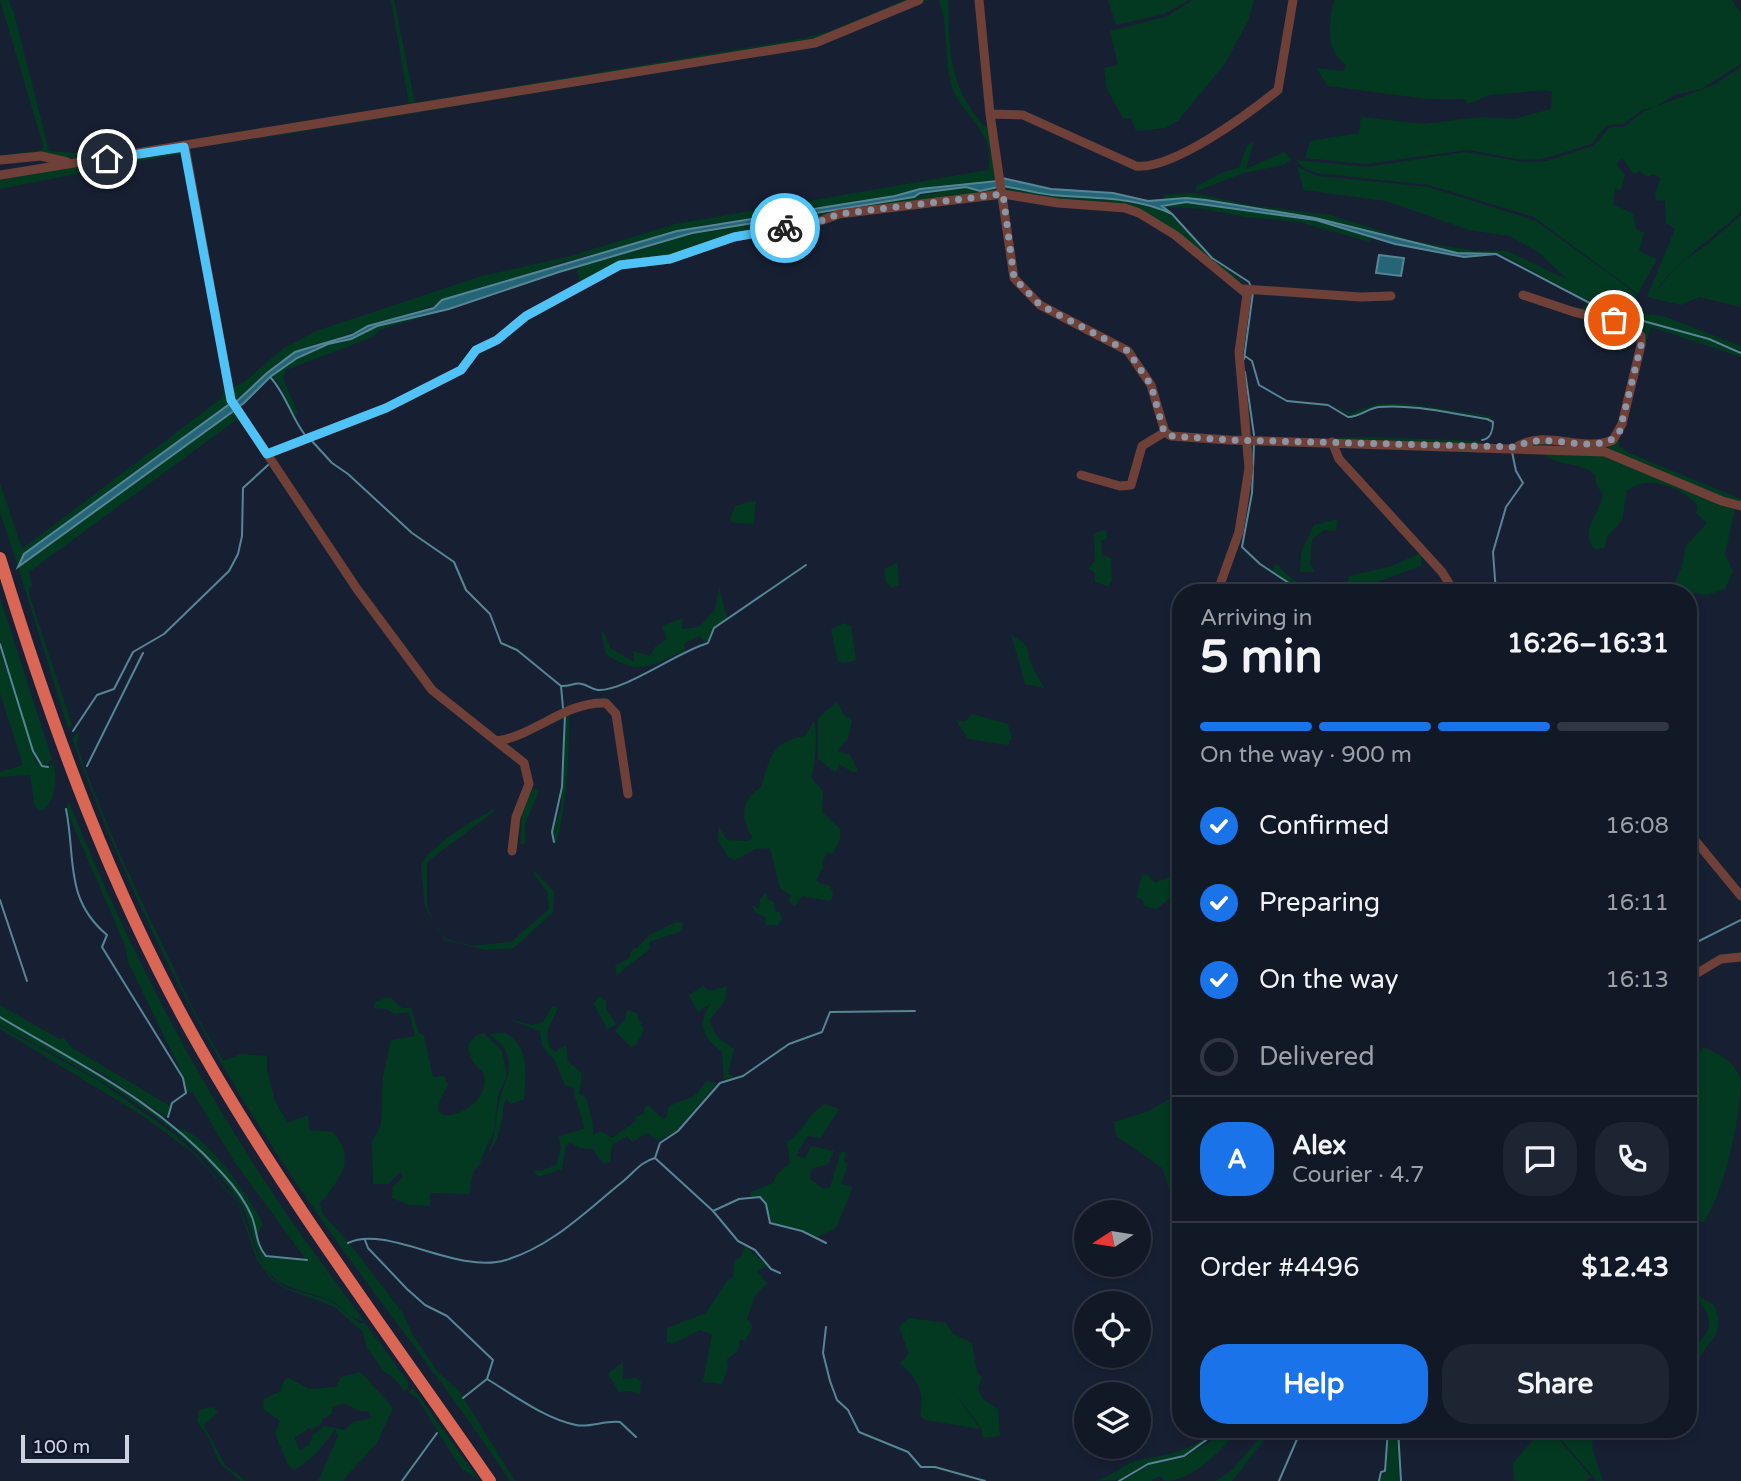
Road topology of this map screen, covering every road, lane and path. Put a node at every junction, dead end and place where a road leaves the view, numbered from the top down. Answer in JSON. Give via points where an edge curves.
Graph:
{"nodes":[{"id":1,"x":919,"y":0,"type":"edge"},
{"id":2,"x":979,"y":0,"type":"edge"},
{"id":3,"x":1293,"y":0,"type":"edge"},
{"id":4,"x":990,"y":114,"type":"junction"},
{"id":5,"x":184,"y":147,"type":"junction"},
{"id":6,"x":0,"y":159,"type":"edge"},
{"id":7,"x":72,"y":163,"type":"junction"},
{"id":8,"x":0,"y":175,"type":"edge"},
{"id":9,"x":1003,"y":194,"type":"junction"},
{"id":10,"x":1244,"y":289,"type":"junction"},
{"id":11,"x":1523,"y":295,"type":"dead end"},
{"id":12,"x":1391,"y":296,"type":"dead end"},
{"id":13,"x":1164,"y":432,"type":"junction"},
{"id":14,"x":1248,"y":440,"type":"junction"},
{"id":15,"x":1332,"y":442,"type":"junction"},
{"id":16,"x":1516,"y":447,"type":"junction"},
{"id":17,"x":267,"y":454,"type":"junction"},
{"id":18,"x":1081,"y":475,"type":"dead end"},
{"id":19,"x":1741,"y":506,"type":"edge"},
{"id":20,"x":0,"y":558,"type":"edge"},
{"id":21,"x":1221,"y":584,"type":"edge"},
{"id":22,"x":1449,"y":584,"type":"edge"},
{"id":23,"x":498,"y":741,"type":"junction"},
{"id":24,"x":628,"y":794,"type":"dead end"},
{"id":25,"x":1697,"y":843,"type":"edge"},
{"id":26,"x":512,"y":851,"type":"dead end"},
{"id":27,"x":1741,"y":896,"type":"edge"},
{"id":28,"x":1741,"y":957,"type":"edge"},
{"id":29,"x":1697,"y":973,"type":"edge"},
{"id":30,"x":490,"y":1481,"type":"edge"}],
"edges":[{"from":1,"to":5,"type":"street","via":[[815,43]]},
{"from":2,"to":4,"type":"street"},
{"from":3,"to":4,"type":"street","via":[[1278,90],[1165,163],[1136,166],[1023,115]]},
{"from":4,"to":9,"type":"street"},
{"from":5,"to":7,"type":"street"},
{"from":5,"to":17,"type":"street","via":[[231,400]]},
{"from":6,"to":7,"type":"street","via":[[41,156]]},
{"from":7,"to":8,"type":"street"},
{"from":9,"to":10,"type":"street","via":[[1139,213]]},
{"from":9,"to":13,"type":"street","via":[[1014,278],[1040,305],[1128,351],[1151,385]]},
{"from":9,"to":17,"type":"street","via":[[839,214],[734,237],[670,259],[620,265],[526,316],[497,340],[476,350],[461,370],[386,408]]},
{"from":10,"to":12,"type":"street"},
{"from":10,"to":14,"type":"street","via":[[1247,301],[1239,369]]},
{"from":11,"to":16,"type":"street","via":[[1629,325],[1641,336],[1641,345],[1622,424],[1613,440],[1598,444],[1527,441]]},
{"from":13,"to":14,"type":"street"},
{"from":13,"to":18,"type":"street","via":[[1142,446],[1131,485]]},
{"from":14,"to":15,"type":"street"},
{"from":14,"to":21,"type":"street","via":[[1245,505]]},
{"from":15,"to":16,"type":"street"},
{"from":15,"to":22,"type":"street","via":[[1339,459]]},
{"from":16,"to":19,"type":"street","via":[[1605,452]]},
{"from":17,"to":23,"type":"street","via":[[357,589],[432,690]]},
{"from":20,"to":30,"type":"highway","via":[[62,743],[119,889],[201,1049],[261,1150]]},
{"from":23,"to":24,"type":"street","via":[[523,735],[580,705],[606,703],[615,714]]},
{"from":23,"to":26,"type":"street","via":[[518,756],[529,777],[516,817]]},
{"from":25,"to":27,"type":"street"},
{"from":28,"to":29,"type":"street","via":[[1721,959]]}]}
